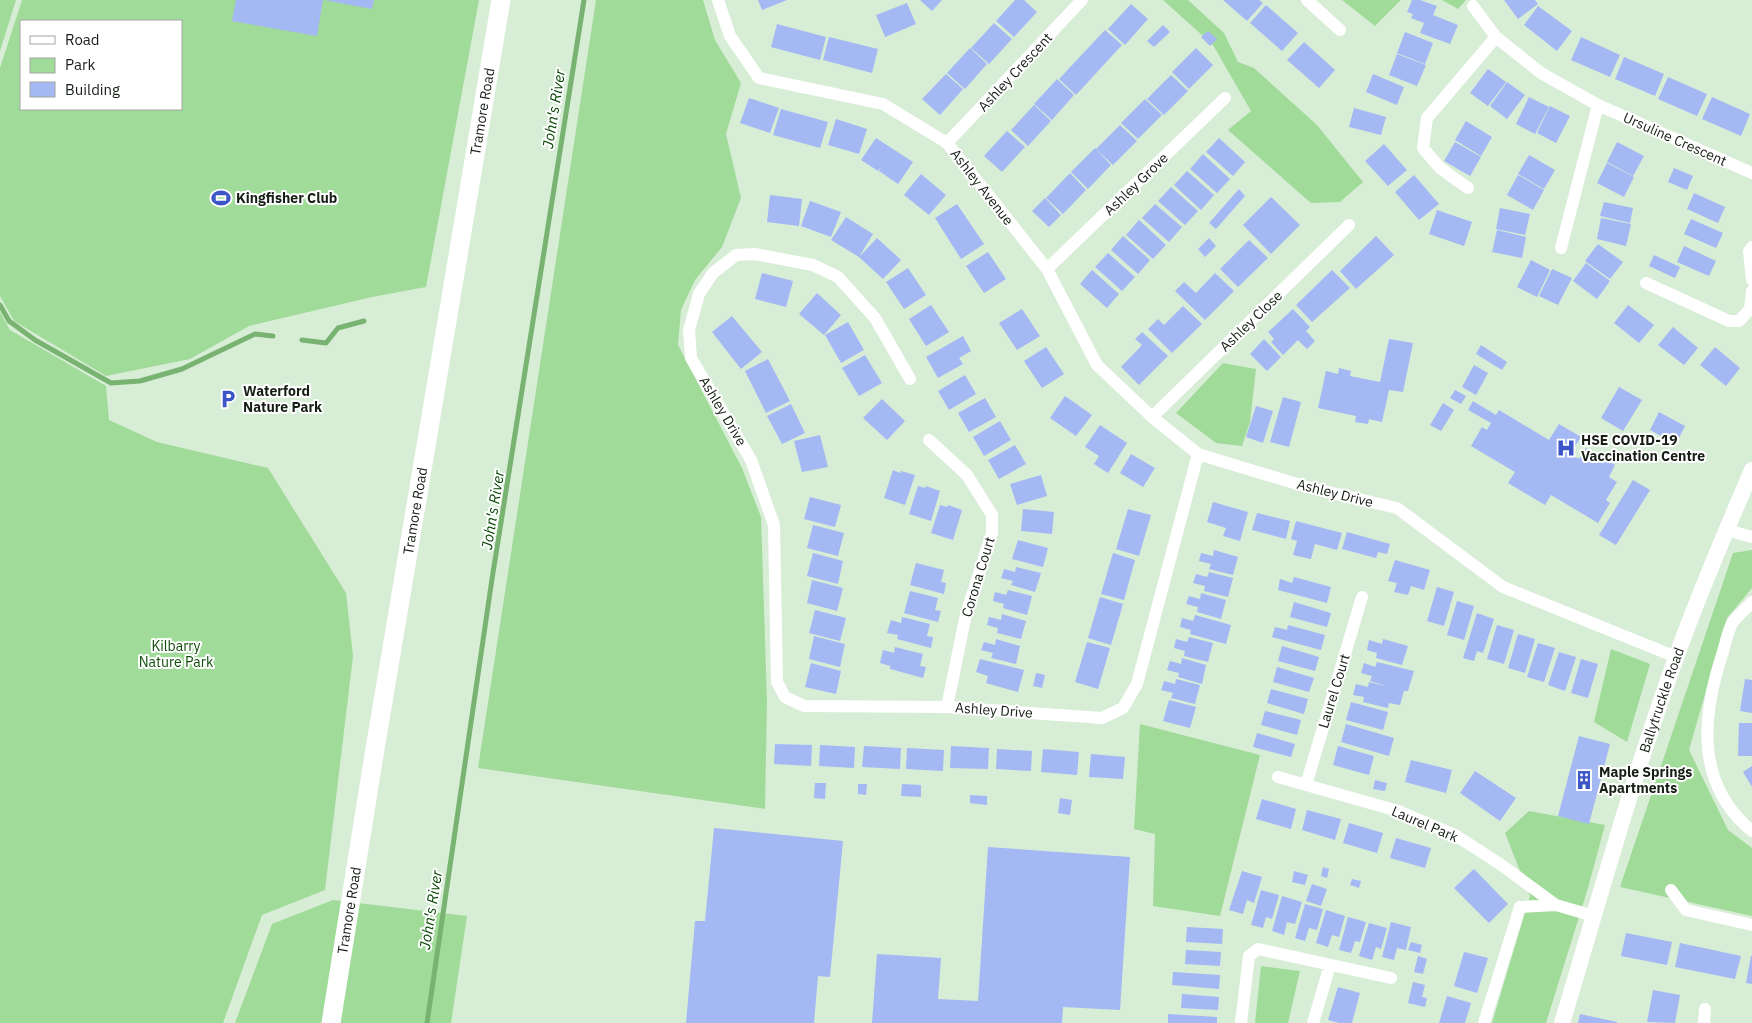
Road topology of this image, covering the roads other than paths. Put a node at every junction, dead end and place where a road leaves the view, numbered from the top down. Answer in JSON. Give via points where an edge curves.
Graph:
{"nodes":[{"id":1,"x":500,"y":0,"type":"edge"},
{"id":2,"x":718,"y":0,"type":"edge"},
{"id":3,"x":1082,"y":0,"type":"edge"},
{"id":4,"x":1307,"y":0,"type":"edge"},
{"id":5,"x":1473,"y":6,"type":"dead end"},
{"id":6,"x":1340,"y":30,"type":"dead end"},
{"id":7,"x":1496,"y":37,"type":"junction"},
{"id":8,"x":1224,"y":98,"type":"dead end"},
{"id":9,"x":1598,"y":105,"type":"junction"},
{"id":10,"x":947,"y":143,"type":"junction"},
{"id":11,"x":1752,"y":173,"type":"edge"},
{"id":12,"x":1468,"y":188,"type":"dead end"},
{"id":13,"x":1349,"y":225,"type":"dead end"},
{"id":14,"x":1752,"y":247,"type":"edge"},
{"id":15,"x":1561,"y":248,"type":"dead end"},
{"id":16,"x":1047,"y":269,"type":"junction"},
{"id":17,"x":1752,"y":280,"type":"edge"},
{"id":18,"x":1646,"y":283,"type":"dead end"},
{"id":19,"x":1752,"y":291,"type":"edge"},
{"id":20,"x":910,"y":379,"type":"dead end"},
{"id":21,"x":1152,"y":417,"type":"junction"},
{"id":22,"x":929,"y":440,"type":"dead end"},
{"id":23,"x":1198,"y":454,"type":"junction"},
{"id":24,"x":1752,"y":470,"type":"edge"},
{"id":25,"x":1727,"y":530,"type":"junction"},
{"id":26,"x":1752,"y":537,"type":"edge"},
{"id":27,"x":1362,"y":597,"type":"dead end"},
{"id":28,"x":1752,"y":602,"type":"edge"},
{"id":29,"x":1676,"y":657,"type":"junction"},
{"id":30,"x":947,"y":706,"type":"junction"},
{"id":31,"x":1278,"y":777,"type":"dead end"},
{"id":32,"x":1306,"y":785,"type":"junction"},
{"id":33,"x":1752,"y":831,"type":"edge"},
{"id":34,"x":1671,"y":890,"type":"dead end"},
{"id":35,"x":1556,"y":905,"type":"junction"},
{"id":36,"x":1594,"y":916,"type":"junction"},
{"id":37,"x":1752,"y":925,"type":"edge"},
{"id":38,"x":1330,"y":965,"type":"junction"},
{"id":39,"x":1391,"y":978,"type":"dead end"},
{"id":40,"x":1705,"y":1009,"type":"dead end"},
{"id":41,"x":331,"y":1023,"type":"edge"},
{"id":42,"x":1241,"y":1023,"type":"edge"},
{"id":43,"x":1313,"y":1023,"type":"edge"},
{"id":44,"x":1484,"y":1023,"type":"edge"},
{"id":45,"x":1562,"y":1023,"type":"edge"},
{"id":46,"x":1704,"y":1023,"type":"edge"}],
"edges":[{"from":1,"to":41,"type":"main road","name":"Tramore Road"},
{"from":2,"to":10,"type":"street","name":"Ashley Avenue","via":[[730,36],[759,78],[883,104]]},
{"from":3,"to":10,"type":"street","name":"Ashley Crescent"},
{"from":4,"to":6,"type":"street"},
{"from":5,"to":7,"type":"street","name":"Ursuline Crescent"},
{"from":7,"to":9,"type":"street","name":"Ursuline Crescent","via":[[1541,73]]},
{"from":7,"to":12,"type":"street","via":[[1428,118],[1423,148],[1440,168]]},
{"from":8,"to":16,"type":"street","name":"Ashley Grove"},
{"from":9,"to":11,"type":"street","name":"Ursuline Crescent"},
{"from":9,"to":15,"type":"street"},
{"from":10,"to":16,"type":"street","name":"Ashley Avenue"},
{"from":13,"to":21,"type":"street","name":"Ashley Close"},
{"from":14,"to":17,"type":"street","via":[[1749,251]]},
{"from":16,"to":21,"type":"street","name":"Ashley Avenue","via":[[1097,365]]},
{"from":18,"to":19,"type":"street","via":[[1729,321],[1739,321],[1750,310]]},
{"from":20,"to":30,"type":"street","name":"Ashley Drive","via":[[875,318],[838,277],[812,265],[755,254],[736,256],[714,274],[699,294],[689,330],[691,358],[751,460],[774,525],[778,682],[785,697],[804,706]]},
{"from":21,"to":23,"type":"street","name":"Ashley Avenue"},
{"from":22,"to":30,"type":"street","name":"Corona Court","via":[[967,475],[992,515],[992,533],[966,614]]},
{"from":23,"to":29,"type":"street","name":"Ashley Drive","via":[[1307,487],[1397,508],[1503,587]]},
{"from":23,"to":30,"type":"street","name":"Ashley Drive","via":[[1137,684],[1123,708],[1102,718]]},
{"from":24,"to":25,"type":"street","name":"Ballytruckle Road"},
{"from":25,"to":26,"type":"street"},
{"from":25,"to":29,"type":"street","name":"Ballytruckle Road"},
{"from":27,"to":32,"type":"street","name":"Laurel Court"},
{"from":28,"to":33,"type":"street","via":[[1732,623],[1713,683],[1707,716],[1707,747],[1712,772],[1722,796]]},
{"from":29,"to":36,"type":"street","name":"Ballytruckle Road"},
{"from":31,"to":32,"type":"street","name":"Laurel Park"},
{"from":32,"to":35,"type":"street","name":"Laurel Park","via":[[1398,811],[1455,834]]},
{"from":34,"to":37,"type":"street","via":[[1686,910]]},
{"from":35,"to":36,"type":"street","name":"Laurel Park"},
{"from":35,"to":44,"type":"street","name":"Laurel Park","via":[[1520,907]]},
{"from":36,"to":45,"type":"street","name":"Ballytruckle Road"},
{"from":38,"to":39,"type":"street"},
{"from":38,"to":42,"type":"street","via":[[1258,949],[1249,956]]},
{"from":38,"to":43,"type":"street"},
{"from":40,"to":46,"type":"street"}]}
